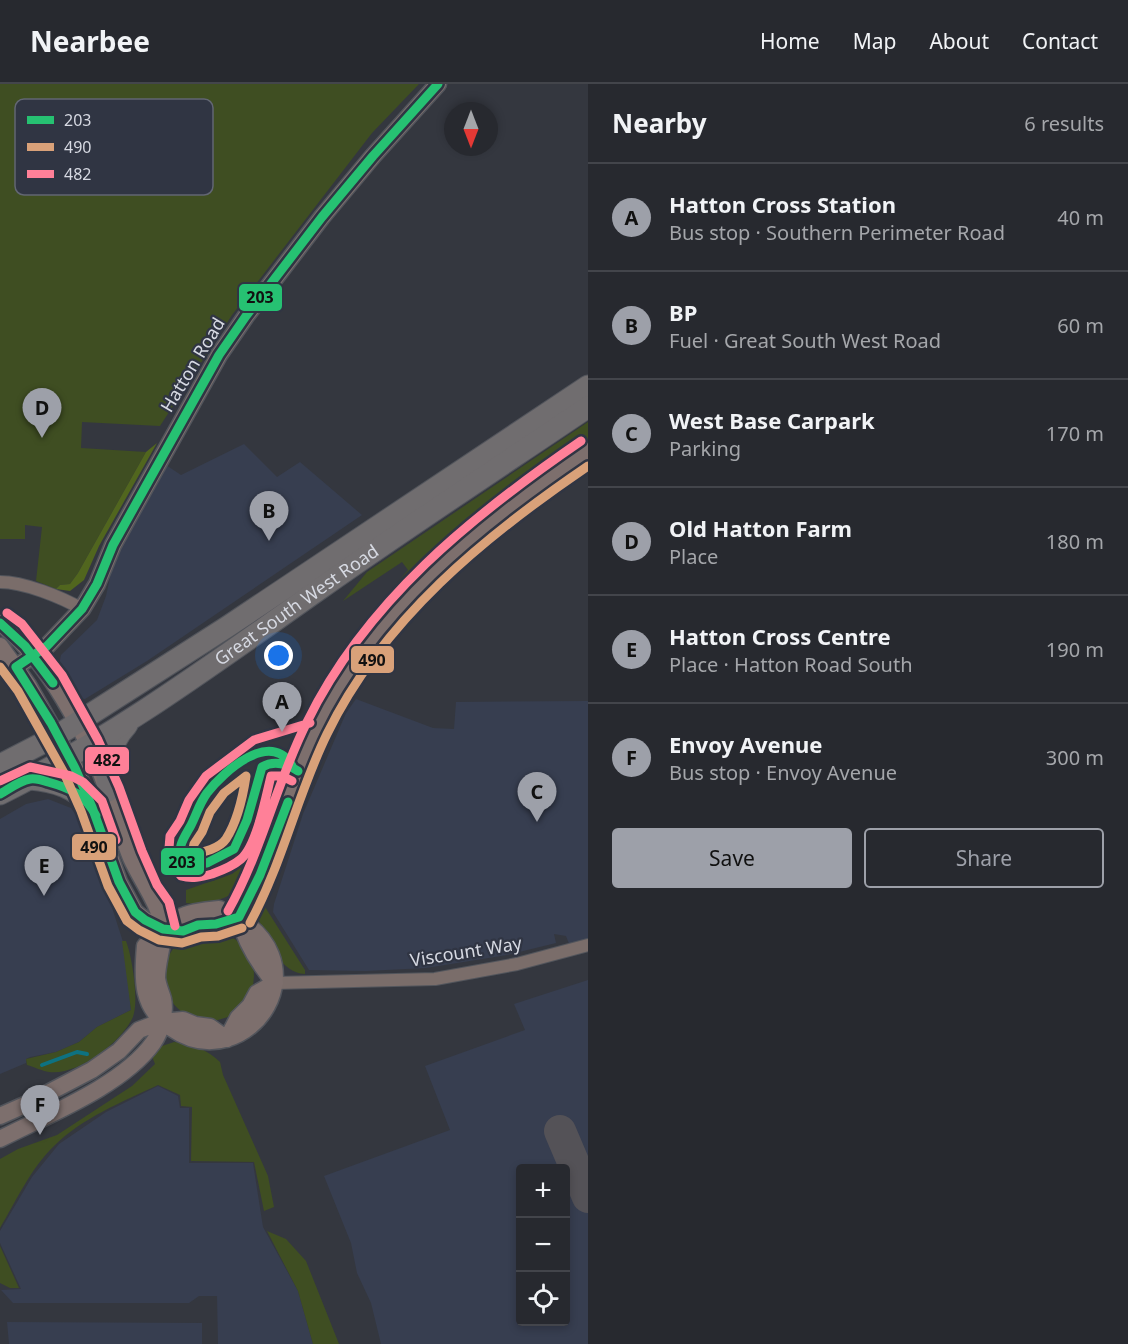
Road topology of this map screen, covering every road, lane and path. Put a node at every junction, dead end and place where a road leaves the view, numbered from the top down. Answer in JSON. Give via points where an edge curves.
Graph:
{"nodes":[{"id":1,"x":438,"y":84,"type":"edge"},
{"id":2,"x":588,"y":386,"type":"edge"},
{"id":3,"x":588,"y":407,"type":"edge"},
{"id":4,"x":588,"y":451,"type":"edge"},
{"id":5,"x":0,"y":582,"type":"edge"},
{"id":6,"x":82,"y":609,"type":"junction"},
{"id":7,"x":0,"y":623,"type":"edge"},
{"id":8,"x":0,"y":646,"type":"edge"},
{"id":9,"x":33,"y":656,"type":"junction"},
{"id":10,"x":16,"y":667,"type":"junction"},
{"id":11,"x":132,"y":720,"type":"junction"},
{"id":12,"x":76,"y":724,"type":"junction"},
{"id":13,"x":54,"y":729,"type":"junction"},
{"id":14,"x":91,"y":752,"type":"junction"},
{"id":15,"x":72,"y":763,"type":"junction"},
{"id":16,"x":0,"y":765,"type":"edge"},
{"id":17,"x":30,"y":779,"type":"junction"},
{"id":18,"x":108,"y":791,"type":"junction"},
{"id":19,"x":0,"y":794,"type":"edge"},
{"id":20,"x":92,"y":807,"type":"junction"},
{"id":21,"x":239,"y":917,"type":"junction"},
{"id":22,"x":163,"y":929,"type":"junction"},
{"id":23,"x":588,"y":945,"type":"edge"},
{"id":24,"x":275,"y":983,"type":"junction"},
{"id":25,"x":162,"y":1022,"type":"junction"},
{"id":26,"x":0,"y":1116,"type":"edge"},
{"id":27,"x":0,"y":1138,"type":"edge"}],
"edges":[{"from":1,"to":6,"type":"street","name":"Hatton Road","via":[[322,217],[219,355],[113,545]]},
{"from":2,"to":12,"type":"highway","name":"Great South West Road"},
{"from":3,"to":11,"type":"highway","name":"Great South West Road"},
{"from":4,"to":21,"type":"street","via":[[530,491],[445,560],[378,634],[334,696],[314,734],[268,859]]},
{"from":5,"to":6,"type":"street","via":[[55,596]]},
{"from":6,"to":9,"type":"street","name":"Hatton Road"},
{"from":7,"to":9,"type":"street"},
{"from":8,"to":10,"type":"street"},
{"from":9,"to":10,"type":"street","name":"Hatton Road"},
{"from":9,"to":12,"type":"street"},
{"from":10,"to":13,"type":"street"},
{"from":11,"to":14,"type":"highway","name":"Great South West Road"},
{"from":11,"to":18,"type":"highway","via":[[112,749]]},
{"from":12,"to":13,"type":"highway","name":"Great South West Road"},
{"from":12,"to":14,"type":"street"},
{"from":13,"to":15,"type":"street"},
{"from":13,"to":16,"type":"highway","name":"Great South West Road"},
{"from":14,"to":15,"type":"highway","name":"Great South West Road"},
{"from":14,"to":18,"type":"street"},
{"from":15,"to":17,"type":"highway","name":"Great South West Road"},
{"from":15,"to":20,"type":"street"},
{"from":17,"to":19,"type":"highway","name":"Great South West Road"},
{"from":17,"to":20,"type":"highway","via":[[68,788]]},
{"from":18,"to":22,"type":"street","via":[[131,856],[158,907]]},
{"from":20,"to":22,"type":"street","via":[[128,901],[140,916]]},
{"from":21,"to":22,"type":"street","via":[[183,931]]},
{"from":21,"to":24,"type":"street","via":[[243,937]]},
{"from":22,"to":25,"type":"street","via":[[145,946],[144,964],[148,1004]]},
{"from":23,"to":24,"type":"street","name":"Viscount Way","via":[[517,964],[435,979]]},
{"from":24,"to":25,"type":"street","via":[[256,1020],[245,1031],[227,1039],[210,1028],[183,1020]]},
{"from":25,"to":26,"type":"street","via":[[139,1030],[119,1051],[92,1070]]},
{"from":25,"to":27,"type":"street","via":[[153,1042],[116,1077]]}]}
